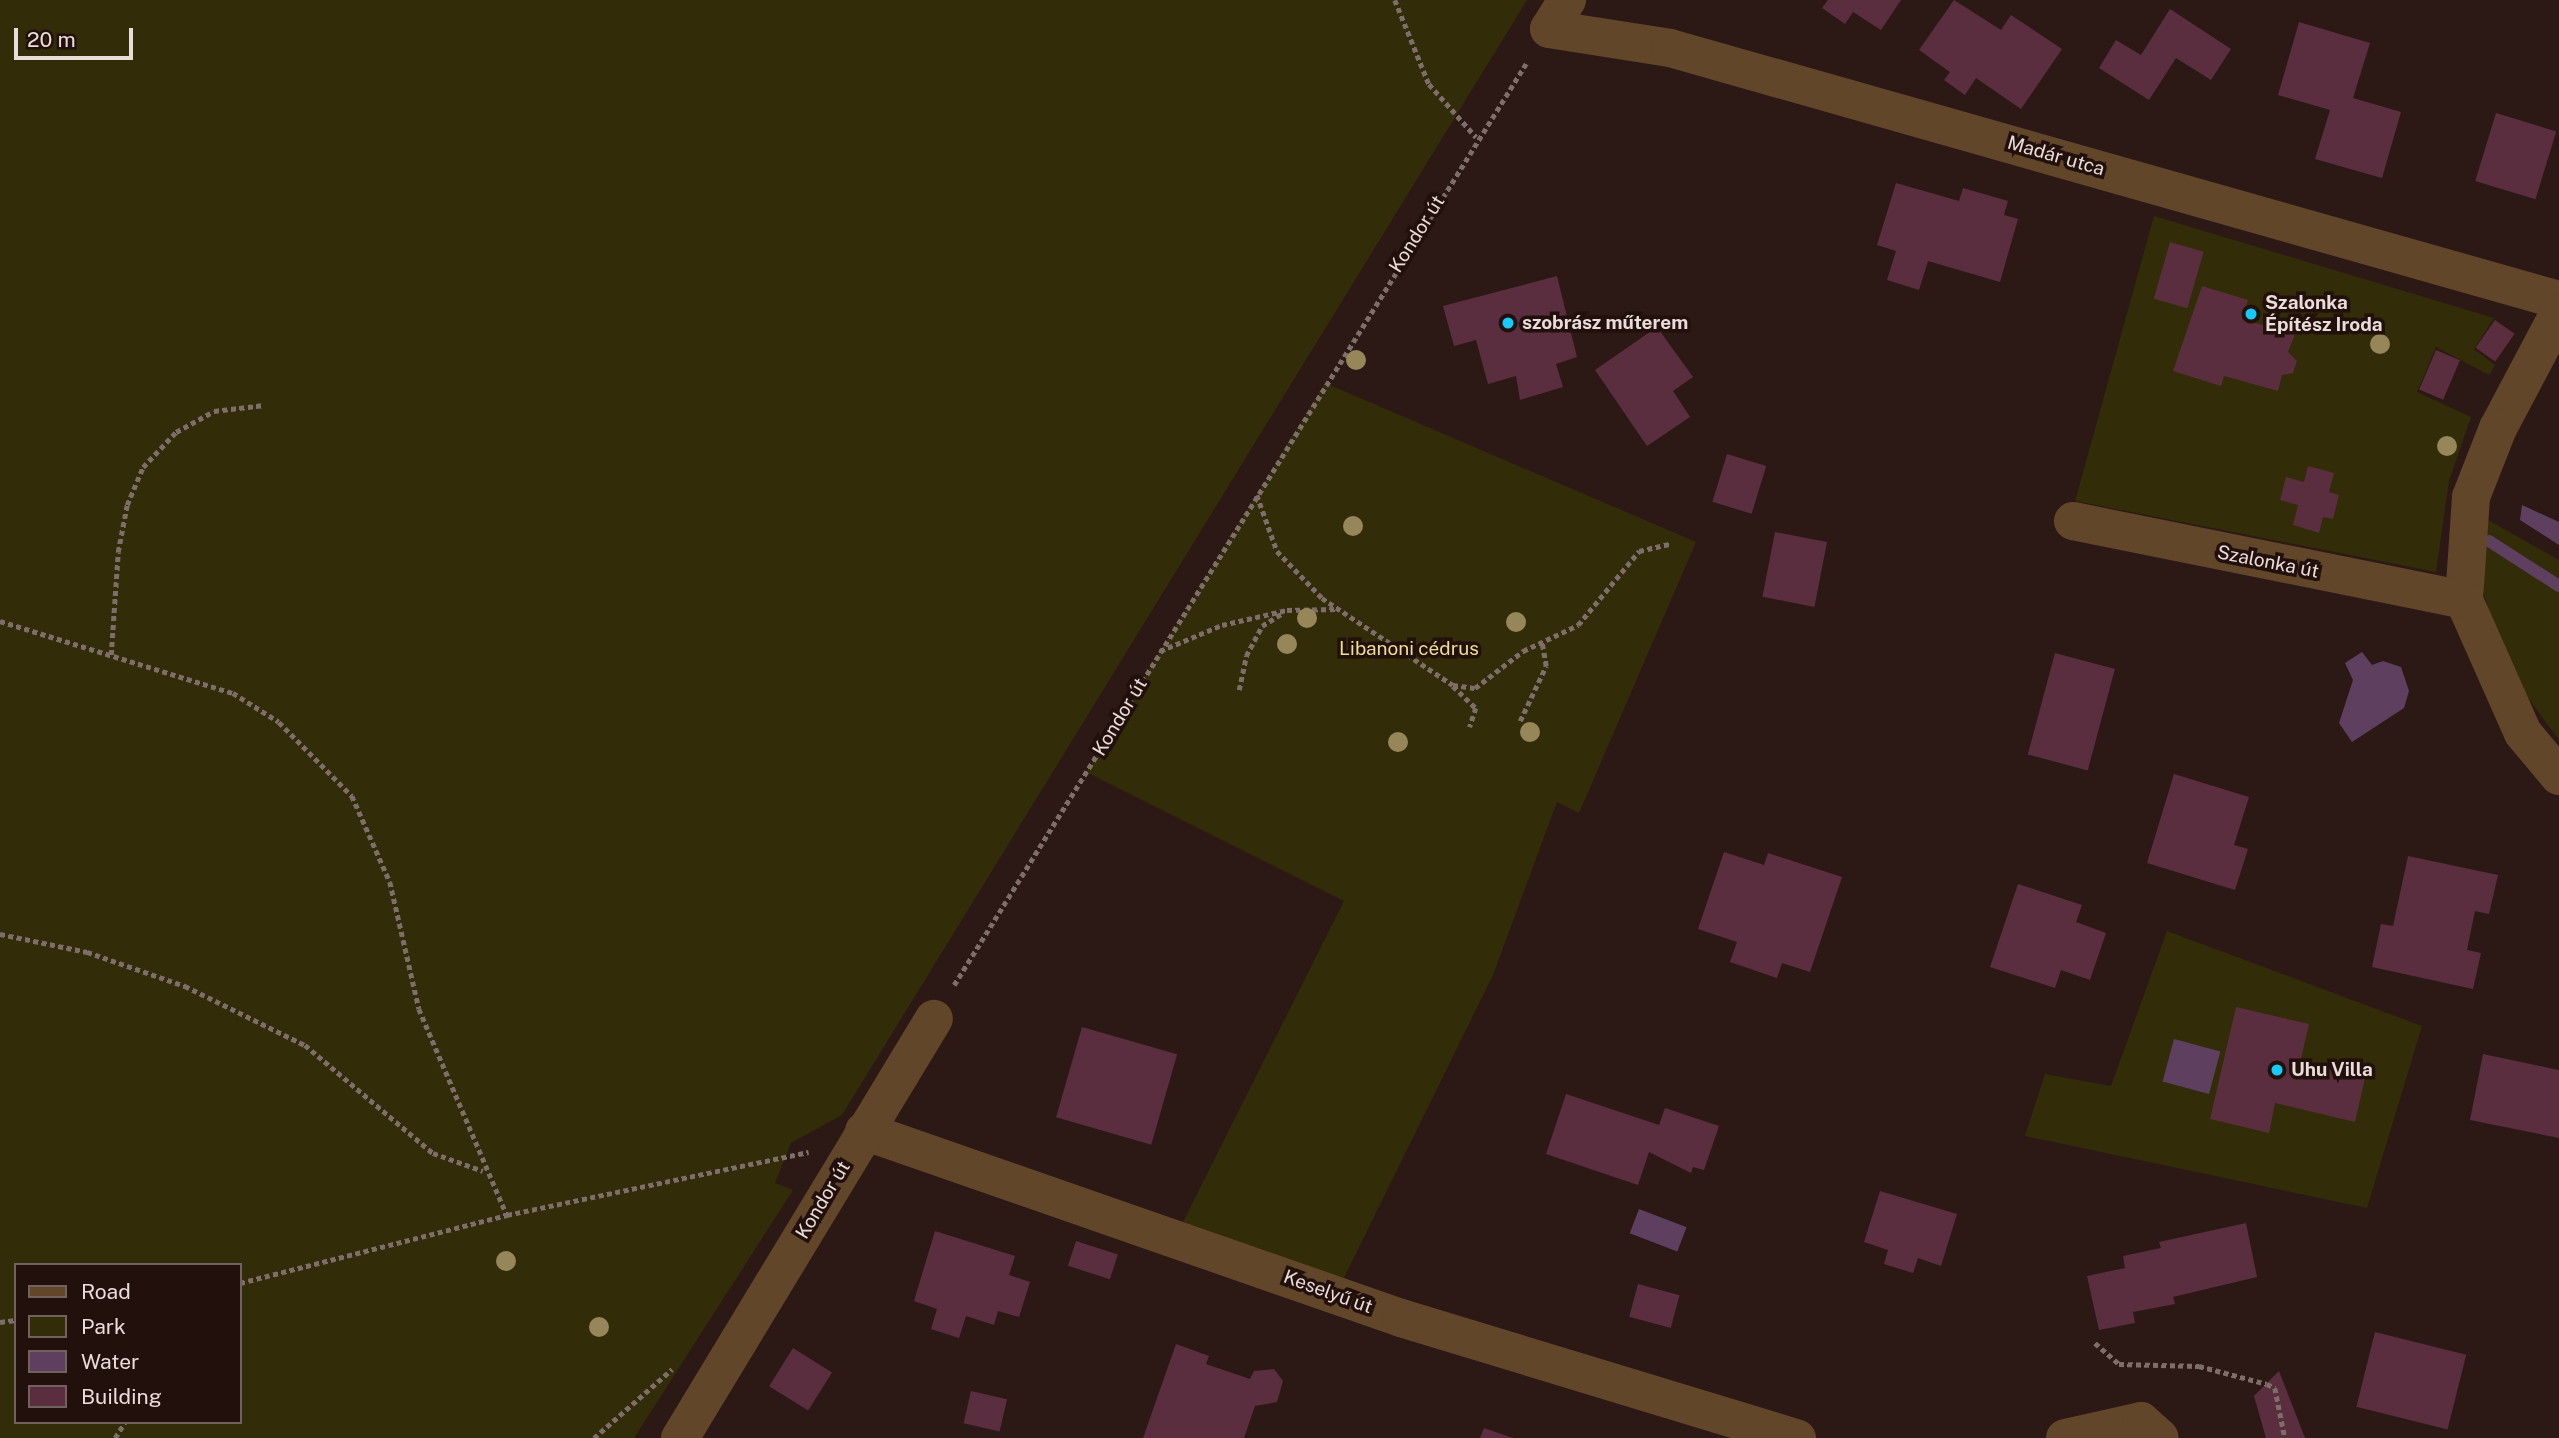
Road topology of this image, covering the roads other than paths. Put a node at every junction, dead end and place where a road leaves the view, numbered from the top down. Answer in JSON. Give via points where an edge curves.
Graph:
{"nodes":[{"id":1,"x":1558,"y":14,"type":"edge"},
{"id":2,"x":2559,"y":300,"type":"edge"},
{"id":3,"x":2559,"y":313,"type":"edge"},
{"id":4,"x":2073,"y":521,"type":"dead end"},
{"id":5,"x":2464,"y":600,"type":"junction"},
{"id":6,"x":2559,"y":776,"type":"edge"},
{"id":7,"x":934,"y":1019,"type":"road end"},
{"id":8,"x":864,"y":1131,"type":"junction"},
{"id":9,"x":680,"y":1438,"type":"edge"},
{"id":10,"x":1797,"y":1438,"type":"edge"},
{"id":11,"x":2065,"y":1438,"type":"edge"},
{"id":12,"x":2160,"y":1438,"type":"edge"}],
"edges":[{"from":1,"to":2,"type":"street","name":"Madár utca"},
{"from":3,"to":5,"type":"street","via":[[2498,428],[2471,497]]},
{"from":4,"to":5,"type":"street","name":"Szalonka út"},
{"from":5,"to":6,"type":"street","via":[[2523,733]]},
{"from":7,"to":8,"type":"street","name":"Kondor út"},
{"from":8,"to":9,"type":"street","name":"Kondor út"},
{"from":8,"to":10,"type":"street","name":"Keselyű út","via":[[1401,1318]]},
{"from":11,"to":12,"type":"street","via":[[2133,1421],[2155,1428]]}]}
